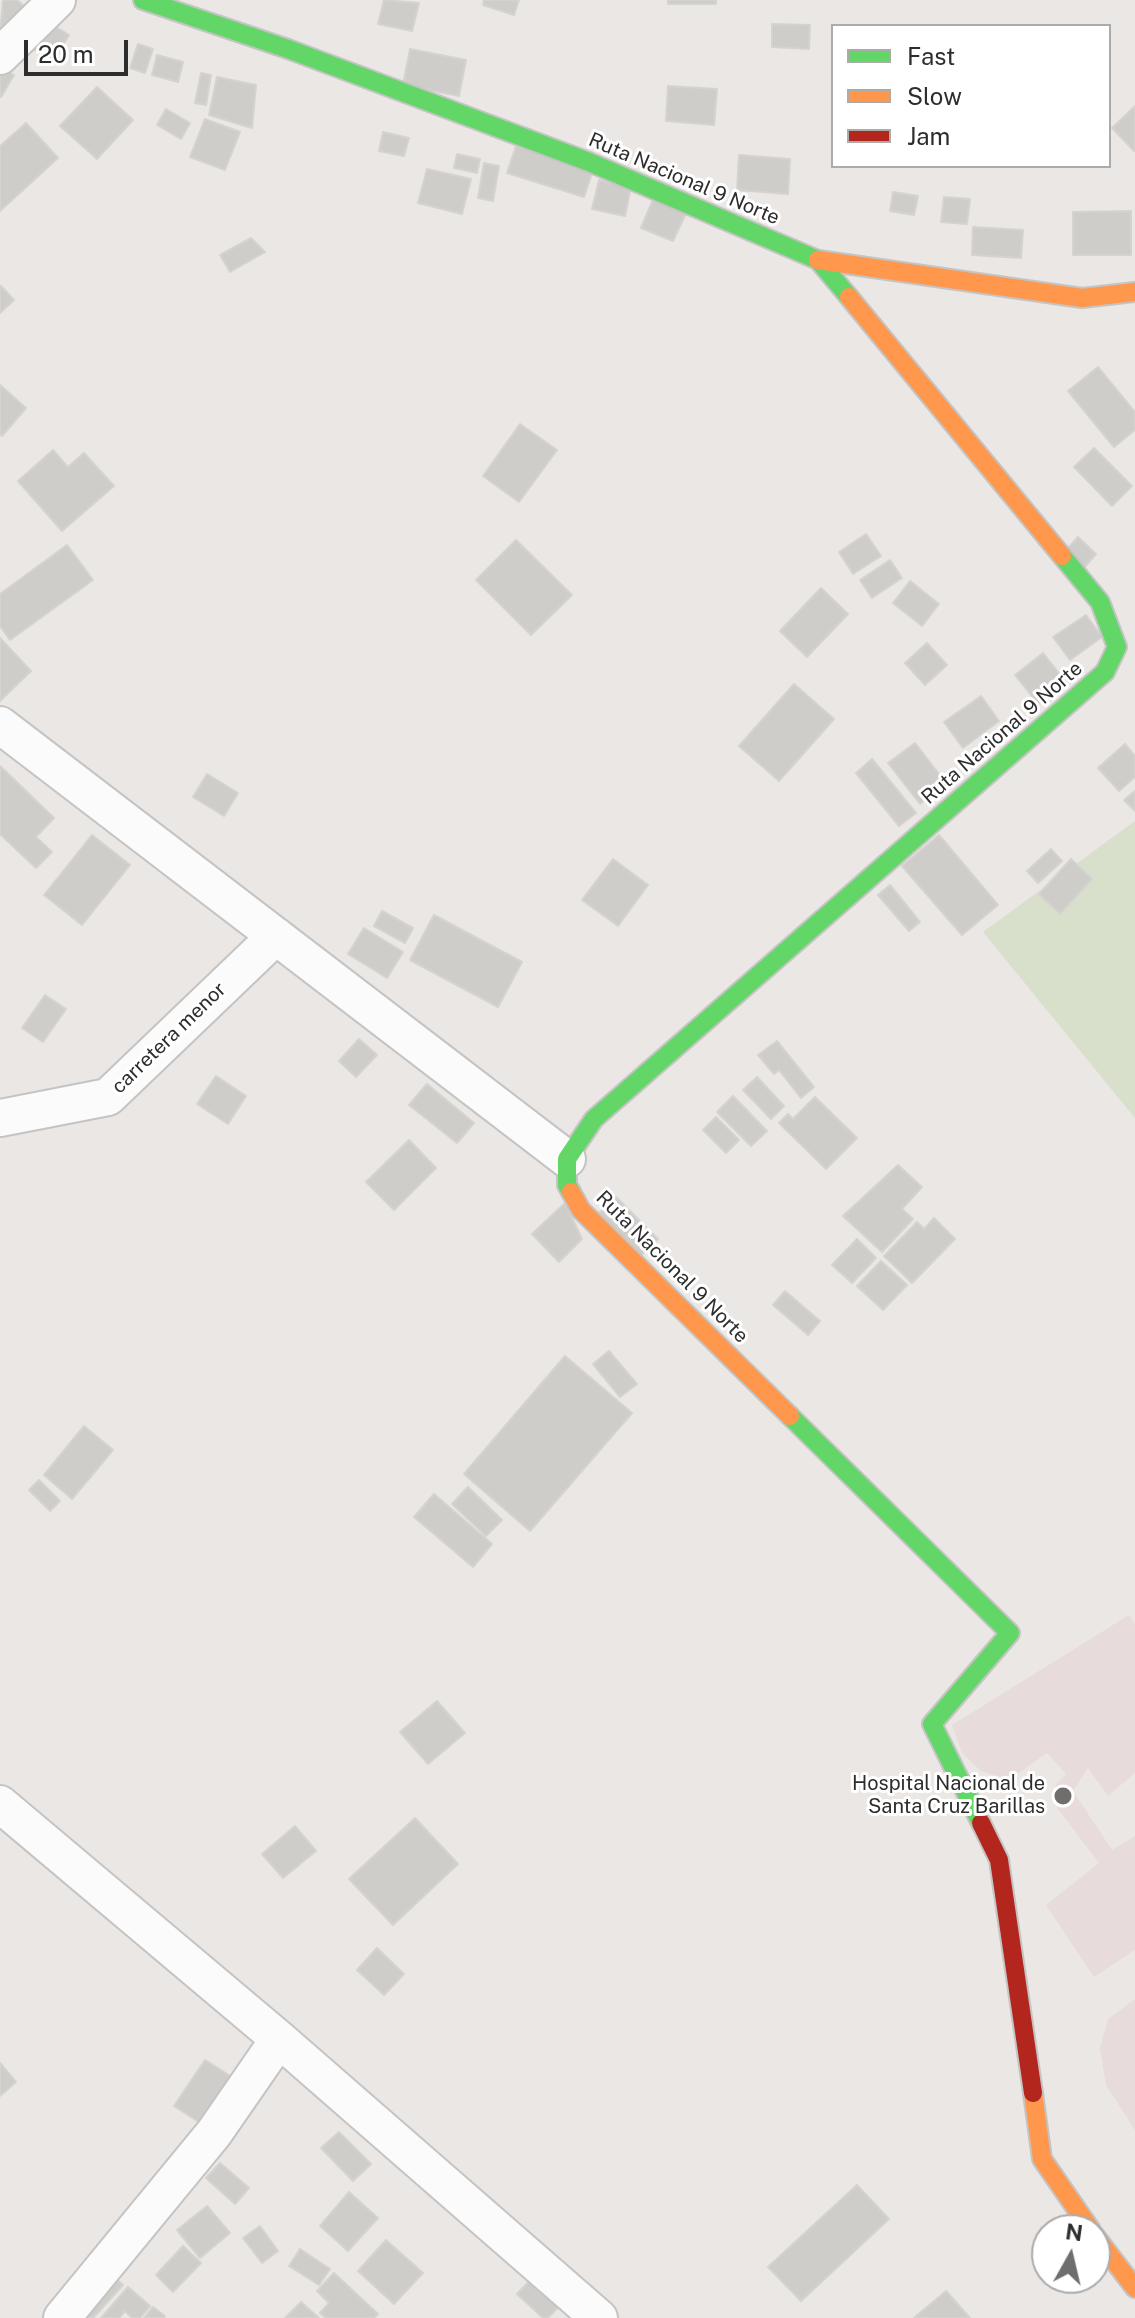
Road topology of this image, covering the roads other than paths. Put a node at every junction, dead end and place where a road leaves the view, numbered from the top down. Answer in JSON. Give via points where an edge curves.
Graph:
{"nodes":[{"id":1,"x":57,"y":0,"type":"edge"},
{"id":2,"x":143,"y":0,"type":"edge"},
{"id":3,"x":0,"y":56,"type":"edge"},
{"id":4,"x":818,"y":260,"type":"junction"},
{"id":5,"x":1135,"y":292,"type":"edge"},
{"id":6,"x":1100,"y":602,"type":"junction"},
{"id":7,"x":1135,"y":627,"type":"edge"},
{"id":8,"x":0,"y":725,"type":"edge"},
{"id":9,"x":276,"y":936,"type":"junction"},
{"id":10,"x":0,"y":1118,"type":"edge"},
{"id":11,"x":567,"y":1159,"type":"junction"},
{"id":12,"x":0,"y":1804,"type":"edge"},
{"id":13,"x":279,"y":2039,"type":"junction"},
{"id":14,"x":1080,"y":2214,"type":"edge"},
{"id":15,"x":1111,"y":2257,"type":"edge"},
{"id":16,"x":1135,"y":2288,"type":"edge"},
{"id":17,"x":596,"y":2317,"type":"edge"},
{"id":18,"x":62,"y":2318,"type":"edge"}],
"edges":[{"from":1,"to":3,"type":"street"},
{"from":2,"to":4,"type":"street","name":"Ruta Nacional 9 Norte","via":[[589,162]]},
{"from":4,"to":5,"type":"street","via":[[1082,298]]},
{"from":4,"to":6,"type":"street","name":"Ruta Nacional 9 Norte"},
{"from":6,"to":7,"type":"street"},
{"from":6,"to":11,"type":"street","name":"Ruta Nacional 9 Norte","via":[[1117,647],[1105,672],[594,1119]]},
{"from":8,"to":9,"type":"street"},
{"from":9,"to":10,"type":"street","name":"carretera menor","via":[[108,1097]]},
{"from":9,"to":11,"type":"street"},
{"from":11,"to":14,"type":"street","name":"Ruta Nacional 9 Norte","via":[[567,1185],[581,1210],[1010,1633],[932,1724],[999,1860],[1042,2159]]},
{"from":12,"to":13,"type":"street"},
{"from":13,"to":17,"type":"street"},
{"from":13,"to":18,"type":"street","via":[[214,2133]]},
{"from":15,"to":16,"type":"street"}]}
